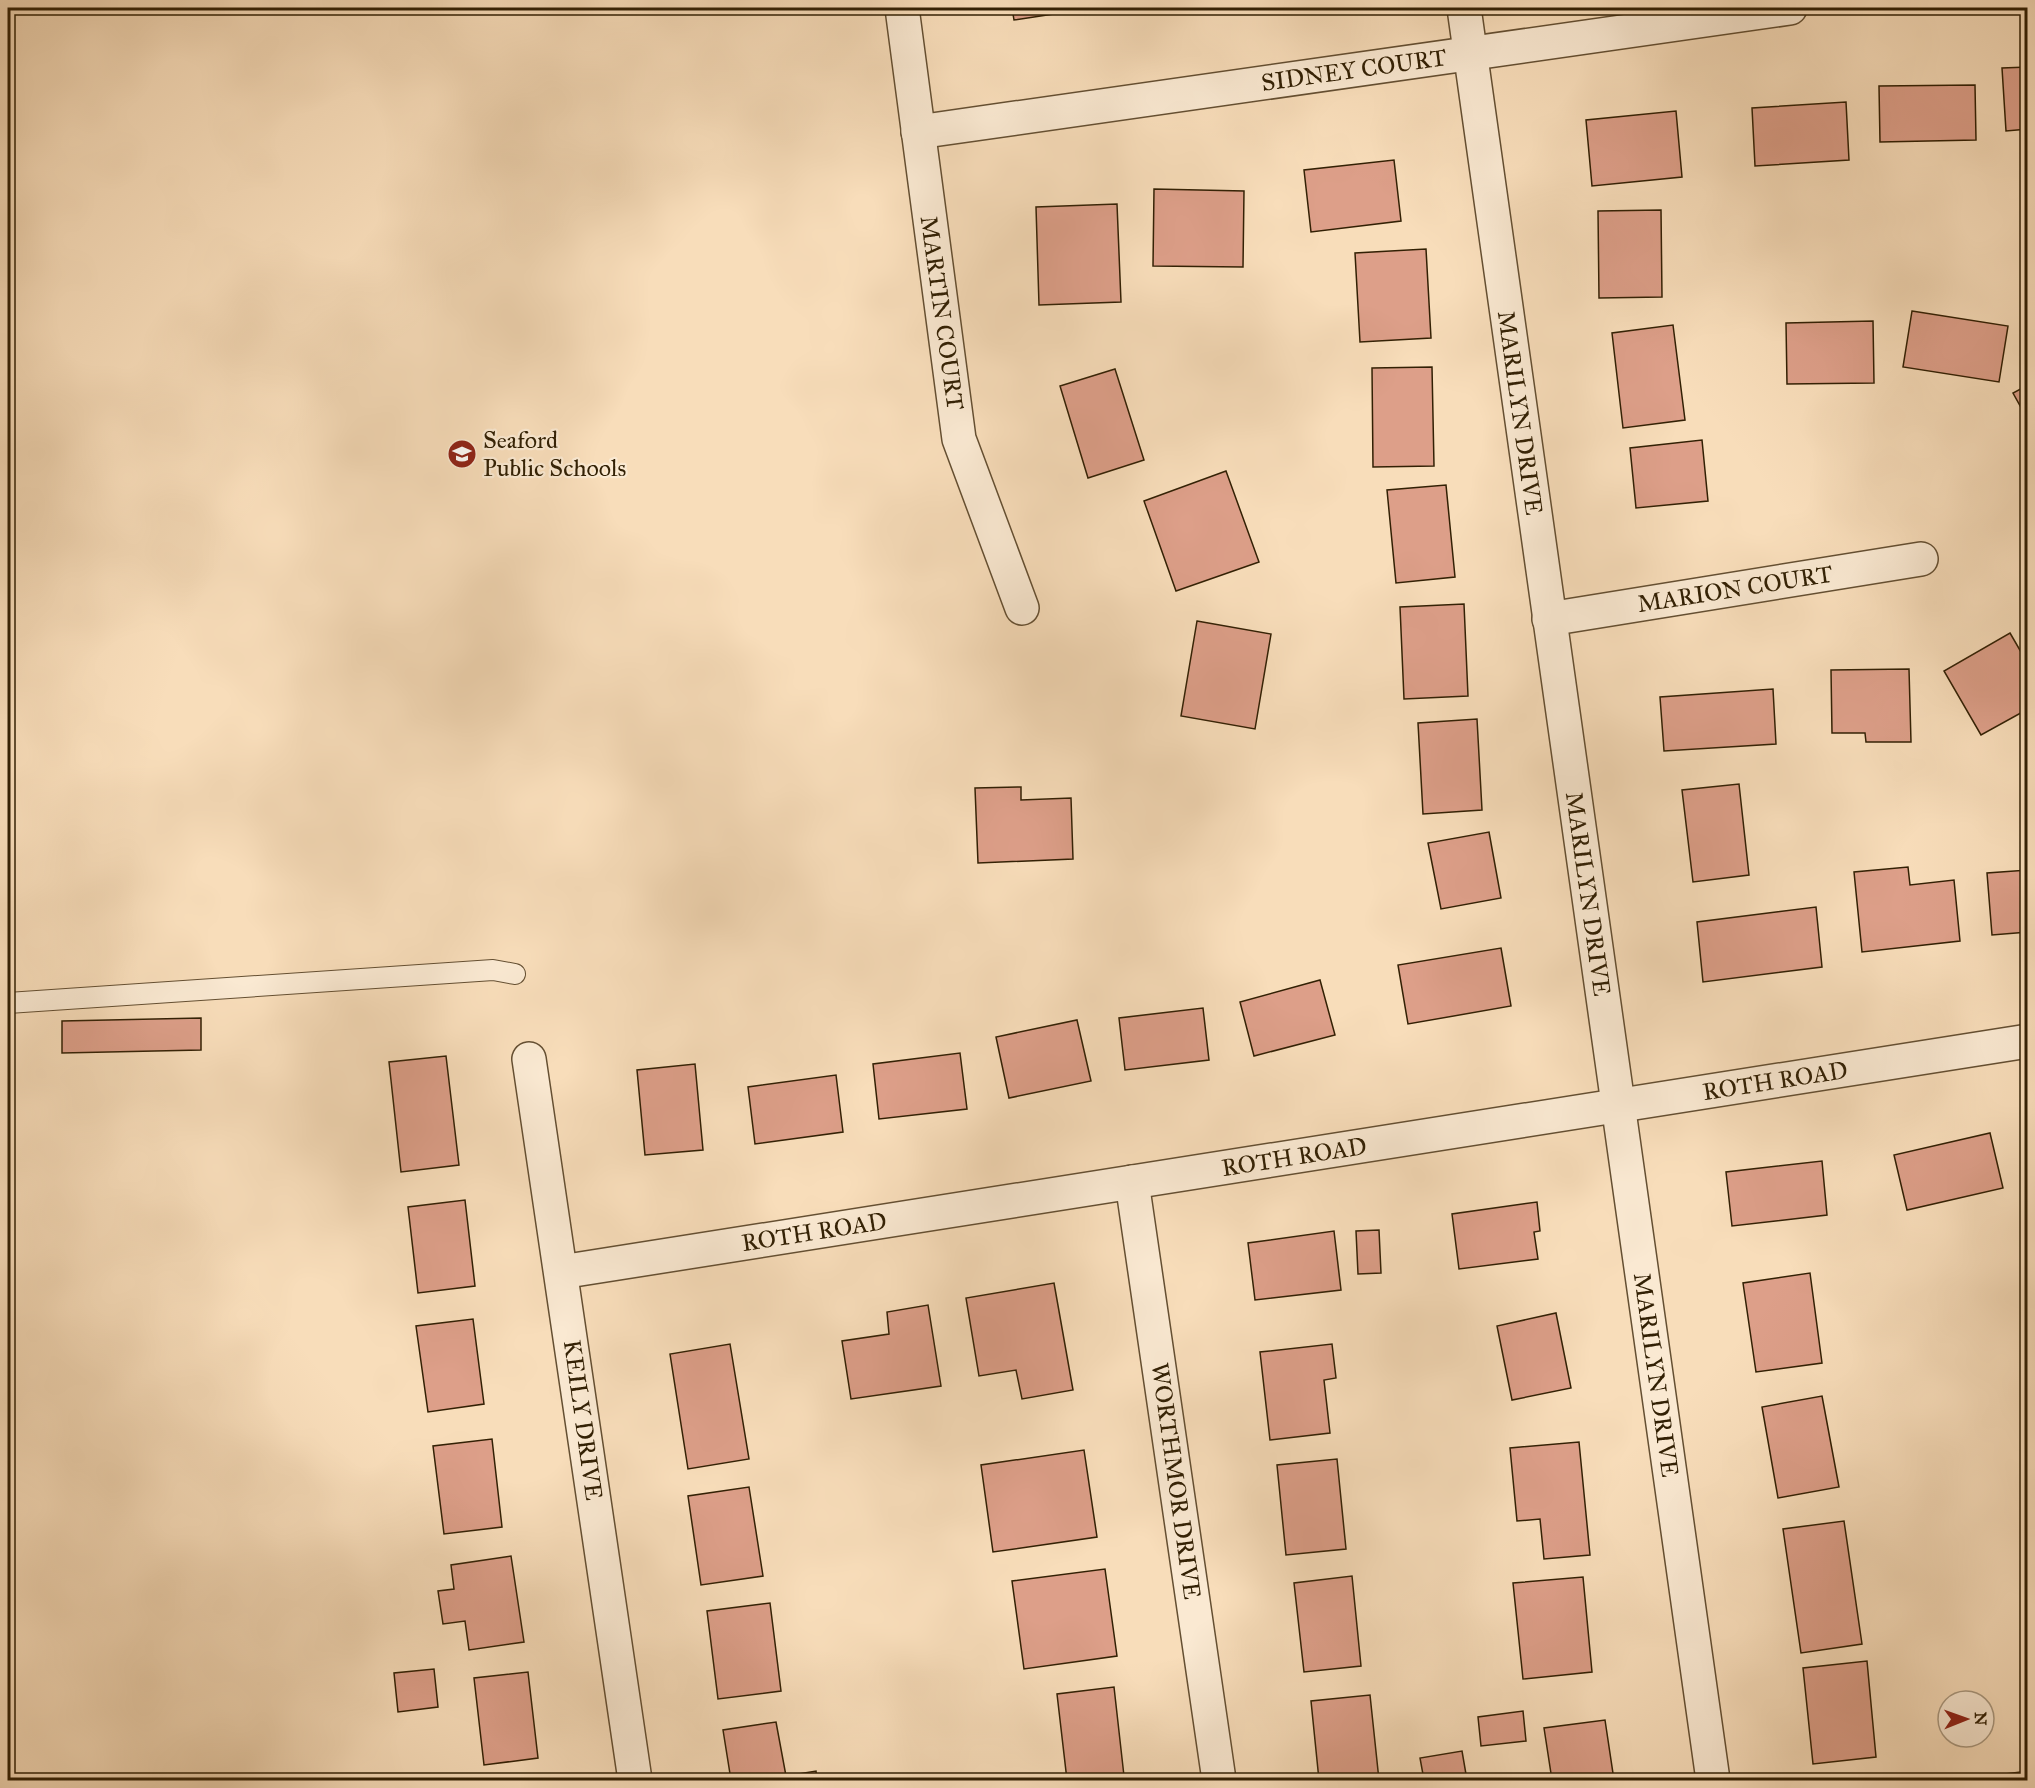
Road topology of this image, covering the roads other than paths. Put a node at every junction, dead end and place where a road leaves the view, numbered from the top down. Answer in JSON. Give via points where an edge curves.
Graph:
{"nodes":[{"id":1,"x":902,"y":8,"type":"edge"},
{"id":2,"x":1464,"y":8,"type":"edge"},
{"id":3,"x":1790,"y":8,"type":"edge"},
{"id":4,"x":1469,"y":53,"type":"junction"},
{"id":5,"x":918,"y":132,"type":"junction"},
{"id":6,"x":1921,"y":559,"type":"dead end"},
{"id":7,"x":1022,"y":608,"type":"dead end"},
{"id":8,"x":1549,"y":619,"type":"junction"},
{"id":9,"x":515,"y":974,"type":"dead end"},
{"id":10,"x":8,"y":1003,"type":"edge"},
{"id":11,"x":2028,"y":1041,"type":"edge"},
{"id":12,"x":529,"y":1059,"type":"dead end"},
{"id":13,"x":1618,"y":1106,"type":"junction"},
{"id":14,"x":1132,"y":1182,"type":"junction"},
{"id":15,"x":561,"y":1272,"type":"junction"},
{"id":16,"x":635,"y":1780,"type":"edge"},
{"id":17,"x":1219,"y":1780,"type":"edge"},
{"id":18,"x":1713,"y":1780,"type":"edge"}],
"edges":[{"from":1,"to":5,"type":"street","name":"MARTIN COURT"},
{"from":2,"to":4,"type":"street","name":"MARILYN DRIVE"},
{"from":3,"to":4,"type":"street","name":"SIDNEY COURT"},
{"from":4,"to":5,"type":"street","name":"SIDNEY COURT"},
{"from":4,"to":8,"type":"street","name":"MARILYN DRIVE"},
{"from":5,"to":7,"type":"street","name":"MARTIN COURT","via":[[959,439]]},
{"from":6,"to":8,"type":"street","name":"MARION COURT"},
{"from":8,"to":13,"type":"street","name":"MARILYN DRIVE"},
{"from":9,"to":10,"type":"lane","via":[[493,970]]},
{"from":11,"to":13,"type":"street","name":"ROTH ROAD"},
{"from":12,"to":15,"type":"street","name":"KEILY DRIVE"},
{"from":13,"to":14,"type":"street","name":"ROTH ROAD"},
{"from":13,"to":18,"type":"street","name":"MARILYN DRIVE"},
{"from":14,"to":15,"type":"street","name":"ROTH ROAD"},
{"from":14,"to":17,"type":"street","name":"WORTHMOR DRIVE"},
{"from":15,"to":16,"type":"street","name":"KEILY DRIVE"}]}
